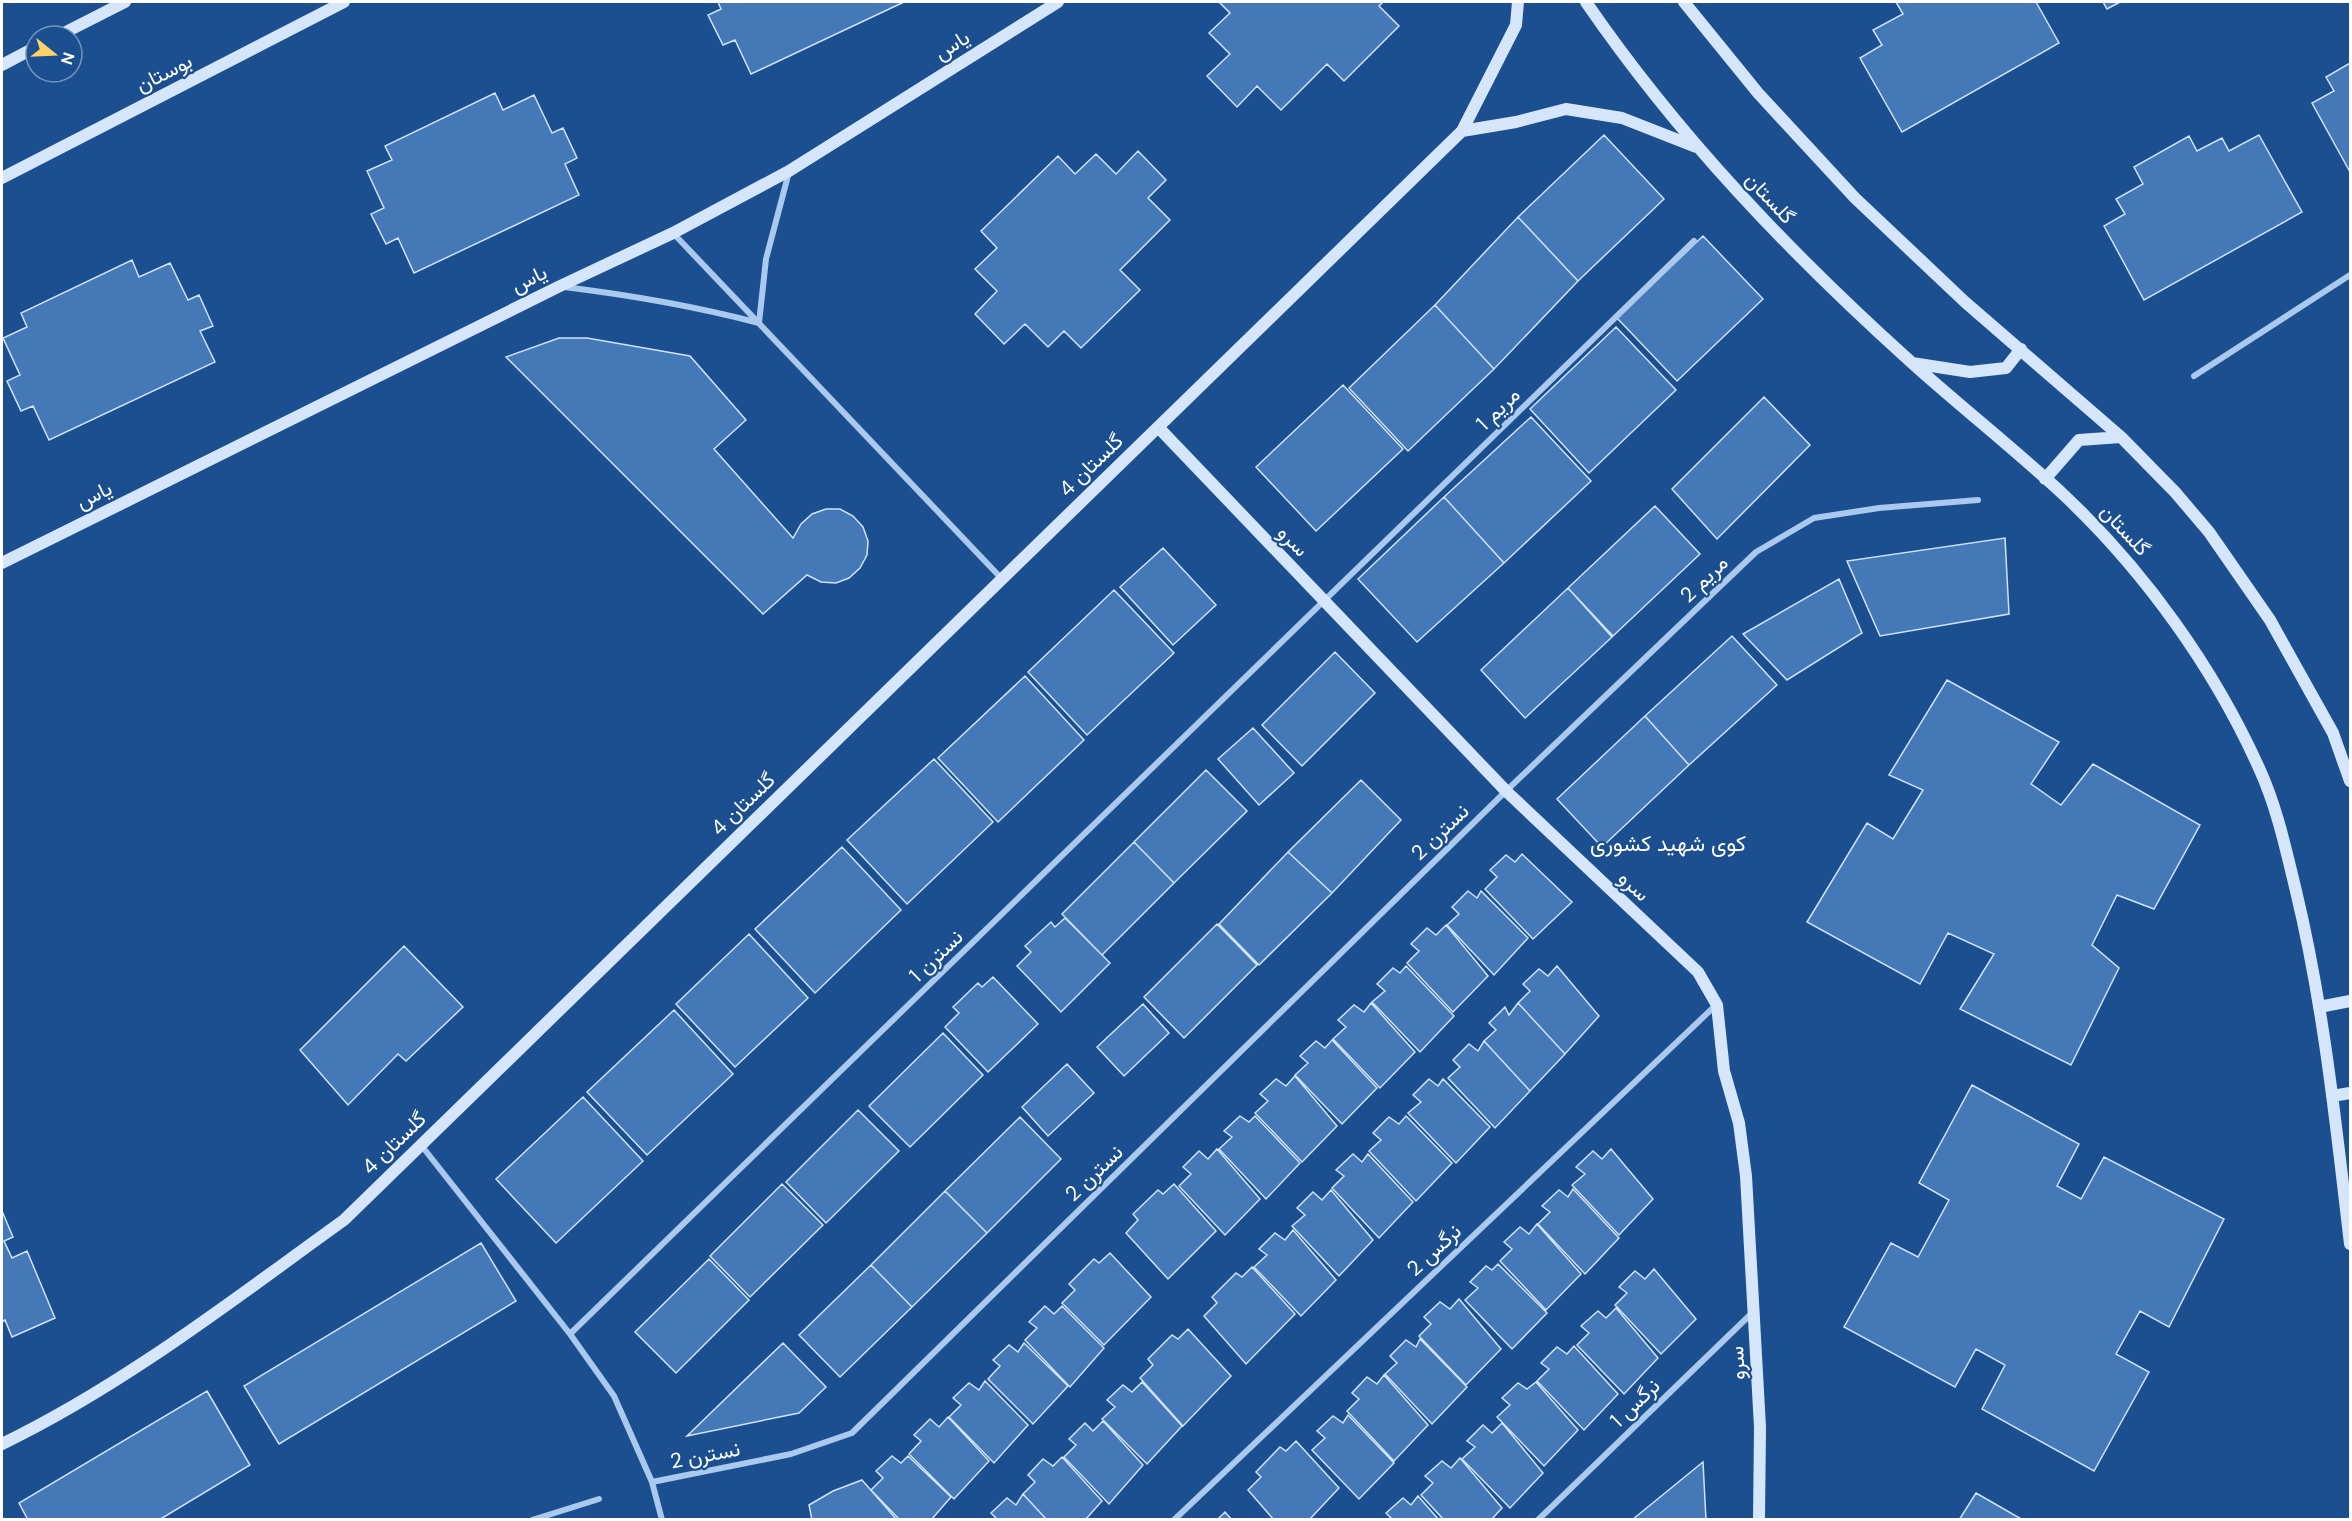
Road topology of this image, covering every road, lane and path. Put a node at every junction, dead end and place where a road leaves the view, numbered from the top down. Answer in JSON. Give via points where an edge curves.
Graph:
{"nodes":[{"id":1,"x":125,"y":2,"type":"edge"},
{"id":2,"x":344,"y":2,"type":"edge"},
{"id":3,"x":1058,"y":2,"type":"edge"},
{"id":4,"x":1518,"y":2,"type":"edge"},
{"id":5,"x":1586,"y":2,"type":"edge"},
{"id":6,"x":1684,"y":2,"type":"edge"},
{"id":7,"x":82,"y":24,"type":"edge"},
{"id":8,"x":24,"y":53,"type":"edge"},
{"id":9,"x":2,"y":65,"type":"edge"},
{"id":10,"x":1462,"y":131,"type":"junction"},
{"id":11,"x":1697,"y":147,"type":"junction"},
{"id":12,"x":789,"y":171,"type":"junction"},
{"id":13,"x":2,"y":178,"type":"edge"},
{"id":14,"x":673,"y":233,"type":"junction"},
{"id":15,"x":1694,"y":241,"type":"dead end"},
{"id":16,"x":2350,"y":275,"type":"edge"},
{"id":17,"x":558,"y":287,"type":"junction"},
{"id":18,"x":759,"y":323,"type":"junction"},
{"id":19,"x":2020,"y":349,"type":"junction"},
{"id":20,"x":1911,"y":363,"type":"junction"},
{"id":21,"x":2194,"y":376,"type":"dead end"},
{"id":22,"x":1158,"y":427,"type":"junction"},
{"id":23,"x":2121,"y":437,"type":"junction"},
{"id":24,"x":2045,"y":479,"type":"junction"},
{"id":25,"x":1978,"y":500,"type":"dead end"},
{"id":26,"x":2,"y":563,"type":"edge"},
{"id":27,"x":1002,"y":579,"type":"junction"},
{"id":28,"x":1325,"y":602,"type":"junction"},
{"id":29,"x":2350,"y":780,"type":"edge"},
{"id":30,"x":1506,"y":791,"type":"junction"},
{"id":31,"x":2350,"y":1001,"type":"edge"},
{"id":32,"x":1717,"y":1005,"type":"junction"},
{"id":33,"x":2319,"y":1007,"type":"junction"},
{"id":34,"x":2350,"y":1093,"type":"edge"},
{"id":35,"x":2332,"y":1096,"type":"junction"},
{"id":36,"x":421,"y":1144,"type":"junction"},
{"id":37,"x":2350,"y":1244,"type":"edge"},
{"id":38,"x":1754,"y":1311,"type":"junction"},
{"id":39,"x":570,"y":1334,"type":"junction"},
{"id":40,"x":2,"y":1444,"type":"edge"},
{"id":41,"x":652,"y":1482,"type":"junction"},
{"id":42,"x":599,"y":1499,"type":"dead end"},
{"id":43,"x":532,"y":1520,"type":"edge"},
{"id":44,"x":662,"y":1520,"type":"edge"},
{"id":45,"x":1174,"y":1520,"type":"edge"},
{"id":46,"x":1538,"y":1520,"type":"edge"},
{"id":47,"x":1759,"y":1520,"type":"edge"}],
"edges":[{"from":1,"to":7,"type":"street"},
{"from":2,"to":13,"type":"street","name":"بوستان"},
{"from":3,"to":12,"type":"street","name":"یاس"},
{"from":4,"to":10,"type":"street","name":"گلستان 4","via":[[1516,25]]},
{"from":5,"to":11,"type":"street","name":"گلستان"},
{"from":6,"to":19,"type":"street","via":[[1758,93],[1854,198]]},
{"from":8,"to":9,"type":"street"},
{"from":10,"to":11,"type":"street","via":[[1566,110],[1622,118]]},
{"from":10,"to":22,"type":"street","name":"گلستان 4"},
{"from":11,"to":20,"type":"street","name":"گلستان","via":[[1797,256]]},
{"from":12,"to":14,"type":"street","name":"یاس"},
{"from":12,"to":18,"type":"street","via":[[766,259]]},
{"from":14,"to":17,"type":"street","name":"یاس"},
{"from":14,"to":18,"type":"street"},
{"from":15,"to":28,"type":"street","name":"مریم 1"},
{"from":16,"to":21,"type":"street"},
{"from":17,"to":18,"type":"street","via":[[641,297]]},
{"from":17,"to":26,"type":"street","name":"یاس"},
{"from":18,"to":27,"type":"street"},
{"from":19,"to":20,"type":"street","via":[[2006,368],[1970,372]]},
{"from":19,"to":23,"type":"street"},
{"from":20,"to":24,"type":"street","name":"گلستان"},
{"from":22,"to":27,"type":"street","name":"گلستان 4"},
{"from":22,"to":28,"type":"street","name":"سرو"},
{"from":23,"to":24,"type":"street","via":[[2079,440]]},
{"from":23,"to":29,"type":"street","via":[[2175,492],[2242,577],[2333,733]]},
{"from":24,"to":33,"type":"street","name":"گلستان","via":[[2107,538],[2146,583],[2201,663],[2259,768],[2285,845]]},
{"from":25,"to":30,"type":"street","name":"مریم 2","via":[[1814,518],[1756,552]]},
{"from":27,"to":36,"type":"street","name":"گلستان 4"},
{"from":28,"to":30,"type":"street","name":"سرو"},
{"from":28,"to":39,"type":"street","name":"نسترن 1"},
{"from":30,"to":32,"type":"street","name":"سرو","via":[[1698,972]]},
{"from":30,"to":41,"type":"street","name":"نسترن 2","via":[[852,1433],[791,1454]]},
{"from":31,"to":33,"type":"street"},
{"from":32,"to":38,"type":"street","name":"سرو","via":[[1724,1071],[1743,1147]]},
{"from":32,"to":45,"type":"street","name":"نرگس 2"},
{"from":33,"to":35,"type":"street","name":"گلستان"},
{"from":34,"to":35,"type":"street"},
{"from":35,"to":37,"type":"street","name":"گلستان"},
{"from":36,"to":39,"type":"street"},
{"from":36,"to":40,"type":"street","name":"گلستان 4","via":[[344,1220],[98,1390]]},
{"from":38,"to":46,"type":"street","name":"نرگس 1"},
{"from":38,"to":47,"type":"street","name":"سرو","via":[[1760,1427]]},
{"from":39,"to":41,"type":"street","via":[[614,1396]]},
{"from":41,"to":44,"type":"street"},
{"from":42,"to":43,"type":"street"}]}
